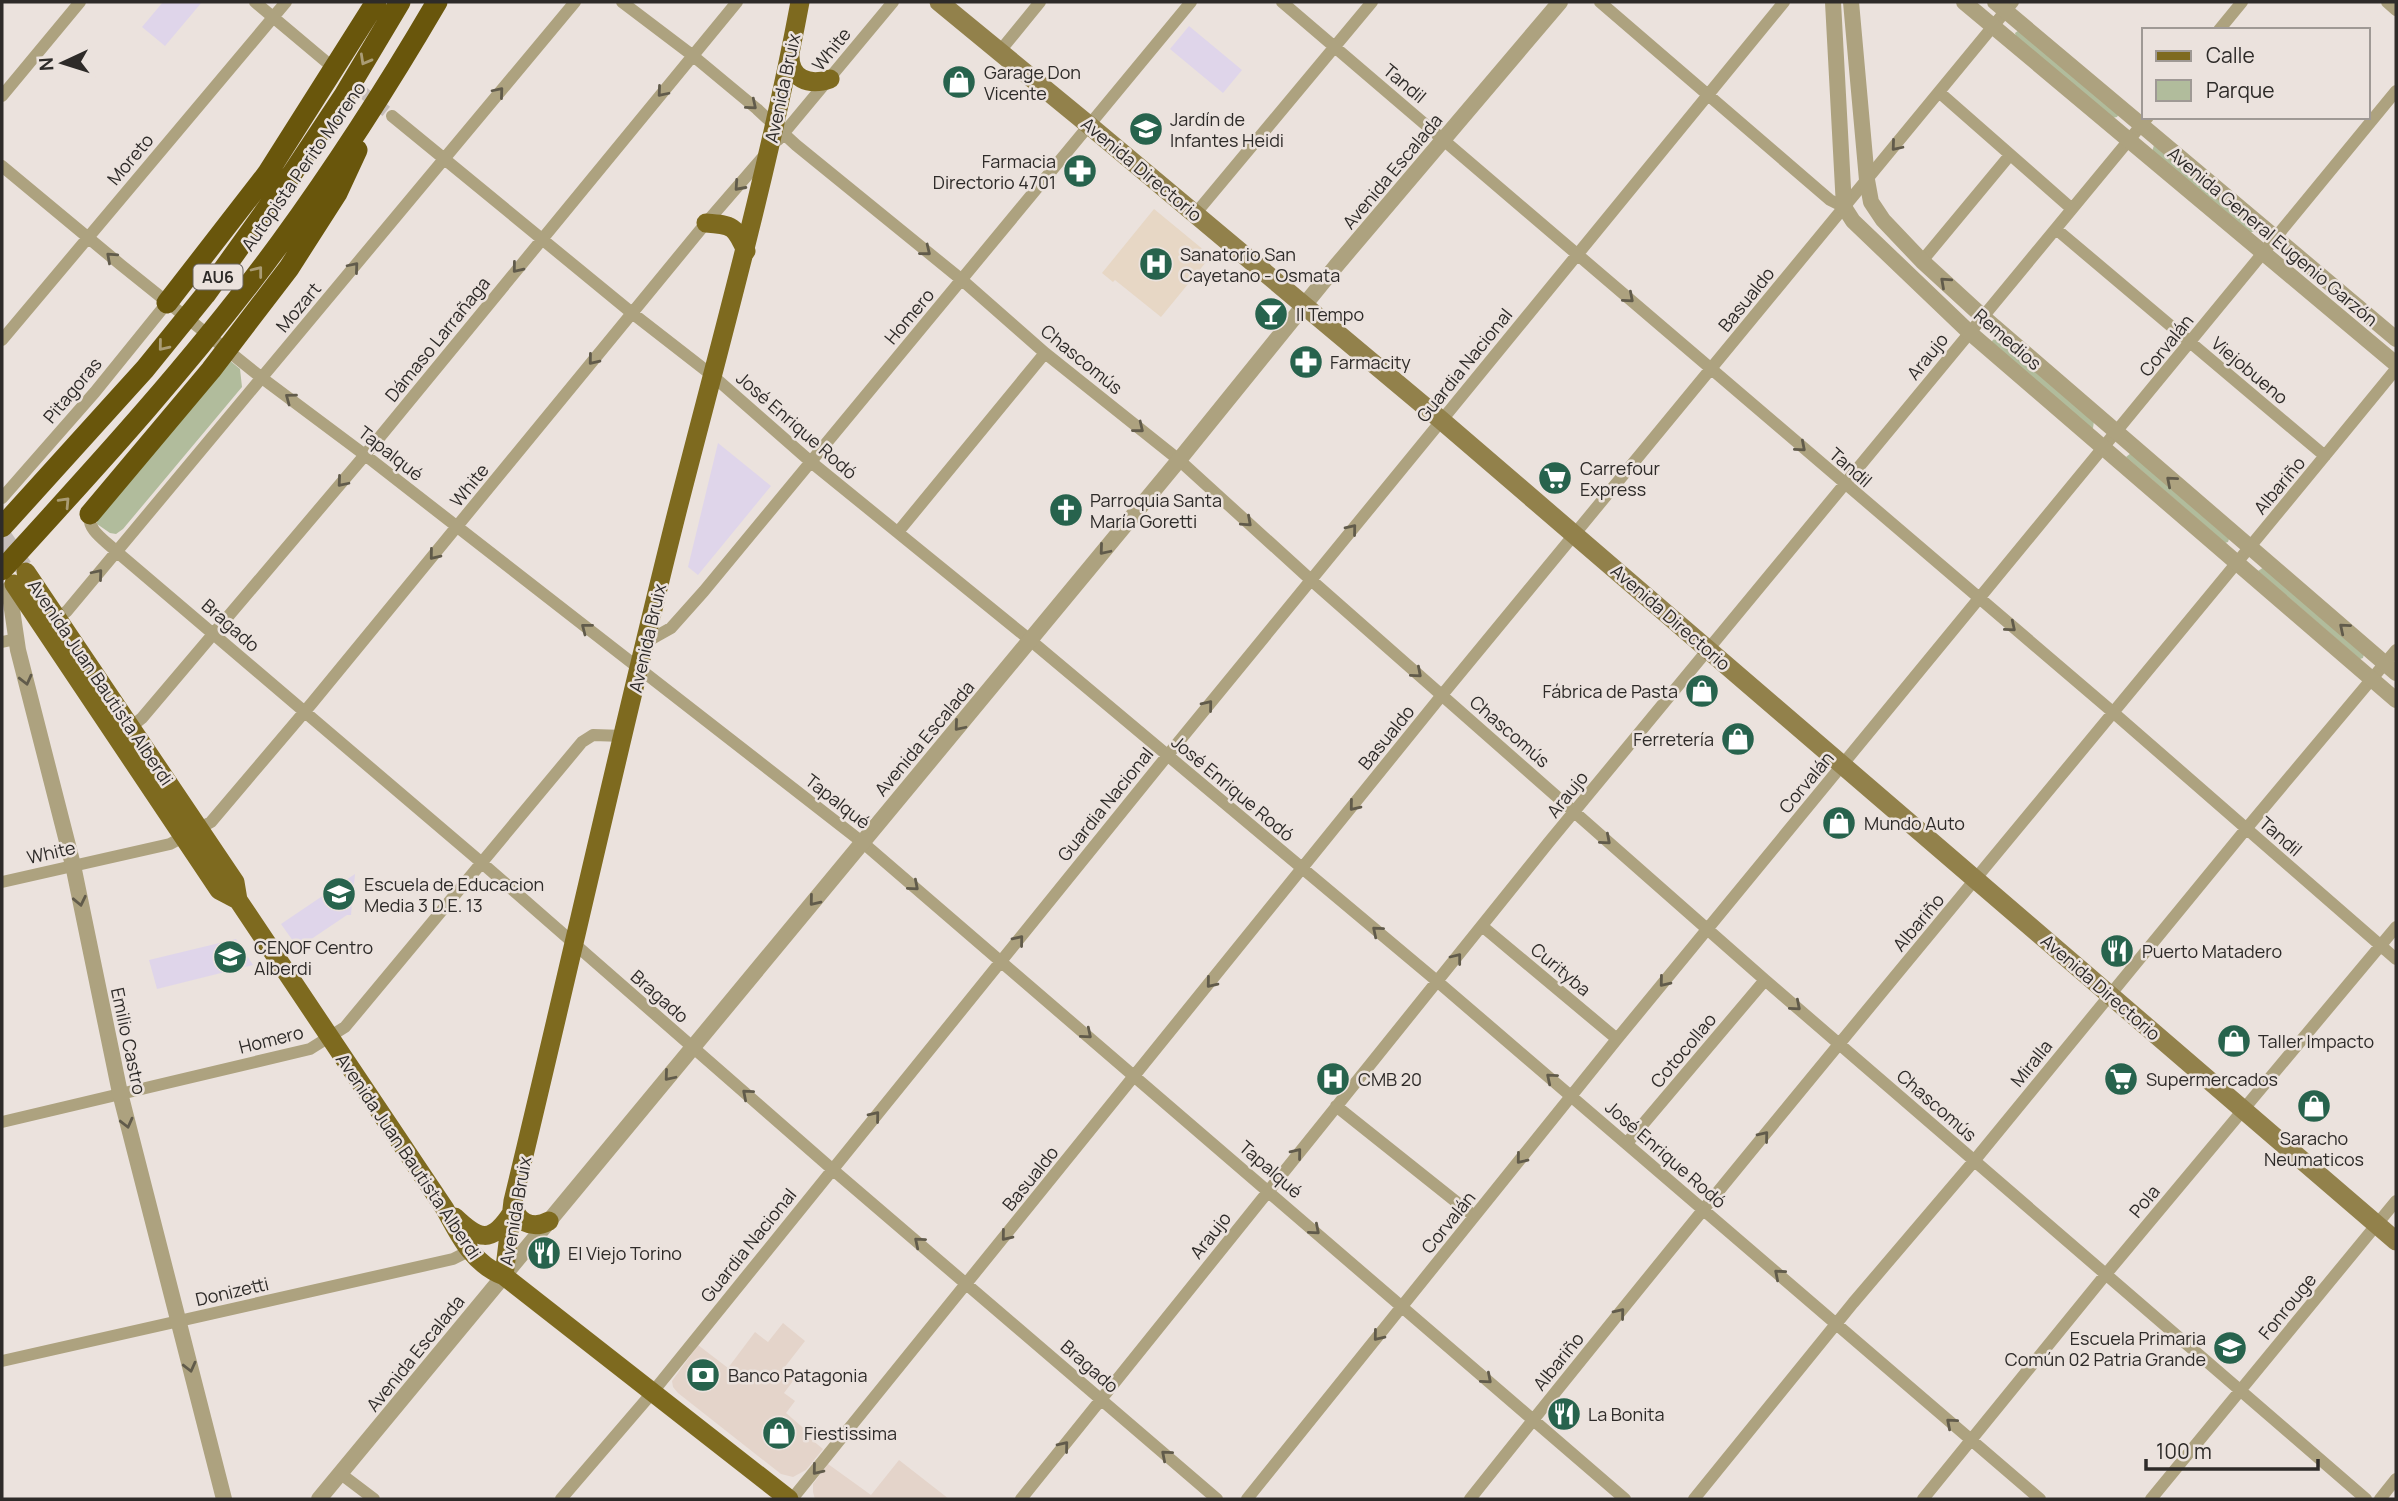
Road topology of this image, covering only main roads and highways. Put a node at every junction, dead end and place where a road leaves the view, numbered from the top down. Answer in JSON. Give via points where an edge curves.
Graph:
{"nodes":[{"id":1,"x":376,"y":2,"type":"edge"},
{"id":2,"x":400,"y":2,"type":"edge"},
{"id":3,"x":437,"y":2,"type":"edge"},
{"id":4,"x":800,"y":2,"type":"edge"},
{"id":5,"x":939,"y":2,"type":"edge"},
{"id":6,"x":791,"y":49,"type":"junction"},
{"id":7,"x":395,"y":73,"type":"junction"},
{"id":8,"x":830,"y":79,"type":"road end"},
{"id":9,"x":706,"y":223,"type":"road end"},
{"id":10,"x":746,"y":251,"type":"junction"},
{"id":11,"x":167,"y":303,"type":"road end"},
{"id":12,"x":90,"y":514,"type":"road end"},
{"id":13,"x":2,"y":527,"type":"edge"},
{"id":14,"x":13,"y":579,"type":"edge"},
{"id":15,"x":50,"y":624,"type":"junction"},
{"id":16,"x":191,"y":833,"type":"junction"},
{"id":17,"x":512,"y":1208,"type":"junction"},
{"id":18,"x":445,"y":1209,"type":"junction"},
{"id":19,"x":549,"y":1221,"type":"road end"},
{"id":20,"x":2396,"y":1241,"type":"edge"},
{"id":21,"x":504,"y":1276,"type":"junction"},
{"id":22,"x":791,"y":1499,"type":"edge"}],
"edges":[{"from":1,"to":11,"type":"highway","via":[[267,174]]},
{"from":2,"to":13,"type":"highway","name":"Autopista Perito Moreno","number":"AU6","one_way":true,"via":[[292,174],[205,295],[145,369]]},
{"from":3,"to":7,"type":"highway","name":"Autopista Perito Moreno","number":"AU6"},
{"from":4,"to":6,"type":"main road","name":"Avenida Bruix"},
{"from":5,"to":20,"type":"main road","name":"Avenida Directorio","via":[[1441,420]]},
{"from":6,"to":8,"type":"main road","via":[[792,70],[800,79],[818,83]]},
{"from":6,"to":10,"type":"main road","name":"Avenida Bruix","via":[[779,129],[769,152]]},
{"from":7,"to":12,"type":"highway","via":[[310,239],[227,349]]},
{"from":14,"to":7,"type":"highway","name":"Autopista Perito Moreno","number":"AU6","one_way":true,"via":[[257,273]]},
{"from":9,"to":10,"type":"main road","via":[[735,229]]},
{"from":10,"to":17,"type":"main road","name":"Avenida Bruix","via":[[639,670]]},
{"from":14,"to":15,"type":"main road","name":"Avenida Juan Bautista Alberdi"},
{"from":15,"to":16,"type":"main road","name":"Avenida Juan Bautista Alberdi"},
{"from":15,"to":16,"type":"main road","name":"Avenida Juan Bautista Alberdi","via":[[132,726]]},
{"from":16,"to":18,"type":"main road","name":"Avenida Juan Bautista Alberdi","via":[[219,890],[238,901]]},
{"from":17,"to":18,"type":"main road","via":[[498,1231],[482,1236]]},
{"from":17,"to":19,"type":"main road","via":[[518,1218],[533,1226]]},
{"from":17,"to":21,"type":"main road","name":"Avenida Bruix"},
{"from":18,"to":21,"type":"main road","name":"Avenida Juan Bautista Alberdi","via":[[469,1251],[486,1268]]},
{"from":21,"to":22,"type":"main road","name":"Avenida Juan Bautista Alberdi"}]}
